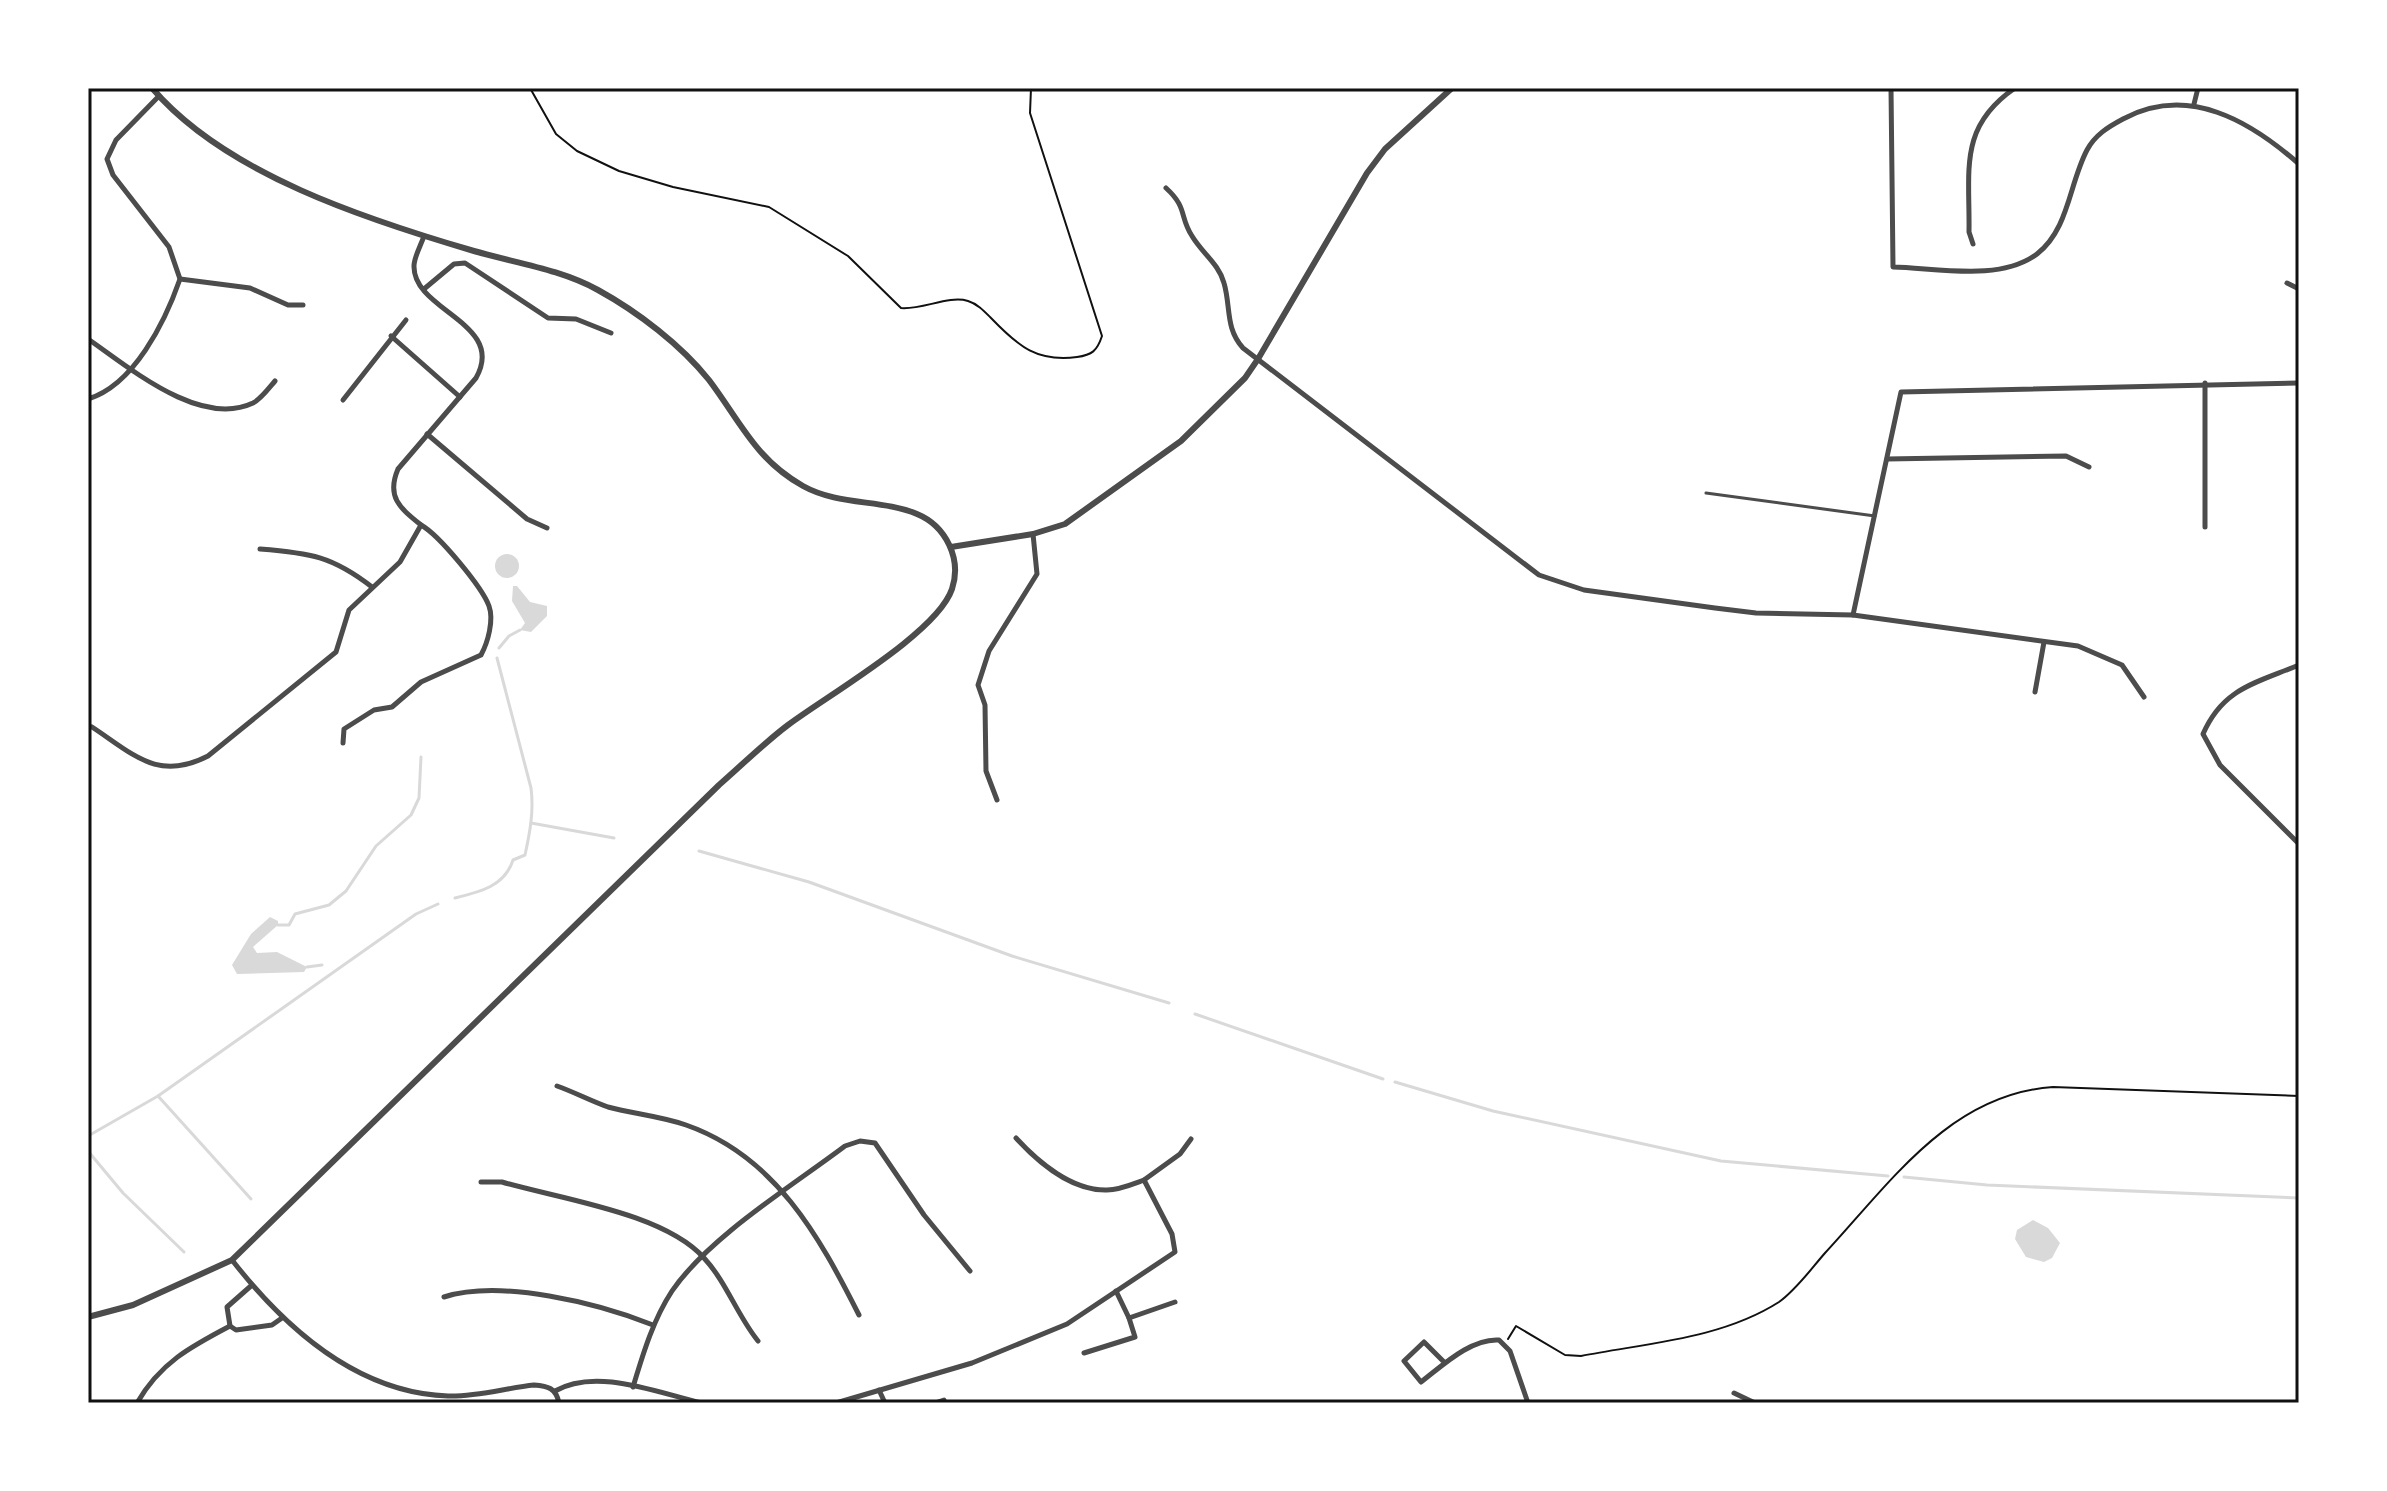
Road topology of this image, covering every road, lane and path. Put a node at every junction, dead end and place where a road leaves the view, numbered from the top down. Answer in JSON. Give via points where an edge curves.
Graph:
{"nodes":[{"id":1,"x":152,"y":88,"type":"edge"},
{"id":2,"x":530,"y":88,"type":"edge"},
{"id":3,"x":1031,"y":88,"type":"edge"},
{"id":4,"x":1452,"y":88,"type":"edge"},
{"id":5,"x":1891,"y":88,"type":"edge"},
{"id":6,"x":2015,"y":88,"type":"edge"},
{"id":7,"x":2198,"y":88,"type":"edge"},
{"id":8,"x":159,"y":96,"type":"junction"},
{"id":9,"x":2194,"y":104,"type":"junction"},
{"id":10,"x":2299,"y":164,"type":"edge"},
{"id":11,"x":1166,"y":188,"type":"dead end"},
{"id":12,"x":424,"y":236,"type":"junction"},
{"id":13,"x":1973,"y":244,"type":"dead end"},
{"id":14,"x":180,"y":279,"type":"junction"},
{"id":15,"x":2287,"y":283,"type":"dead end"},
{"id":16,"x":424,"y":289,"type":"junction"},
{"id":17,"x":2299,"y":289,"type":"edge"},
{"id":18,"x":303,"y":305,"type":"dead end"},
{"id":19,"x":406,"y":320,"type":"dead end"},
{"id":20,"x":611,"y":333,"type":"dead end"},
{"id":21,"x":391,"y":336,"type":"junction"},
{"id":22,"x":88,"y":339,"type":"edge"},
{"id":23,"x":1258,"y":359,"type":"junction"},
{"id":24,"x":130,"y":368,"type":"junction"},
{"id":25,"x":275,"y":381,"type":"dead end"},
{"id":26,"x":2205,"y":383,"type":"junction"},
{"id":27,"x":2299,"y":383,"type":"edge"},
{"id":28,"x":460,"y":397,"type":"junction"},
{"id":29,"x":88,"y":399,"type":"edge"},
{"id":30,"x":343,"y":400,"type":"dead end"},
{"id":31,"x":427,"y":434,"type":"junction"},
{"id":32,"x":1887,"y":459,"type":"junction"},
{"id":33,"x":2089,"y":467,"type":"dead end"},
{"id":34,"x":1706,"y":493,"type":"dead end"},
{"id":35,"x":1875,"y":516,"type":"junction"},
{"id":36,"x":421,"y":525,"type":"junction"},
{"id":37,"x":2205,"y":527,"type":"dead end"},
{"id":38,"x":547,"y":528,"type":"dead end"},
{"id":39,"x":1033,"y":534,"type":"junction"},
{"id":40,"x":951,"y":547,"type":"junction"},
{"id":41,"x":260,"y":549,"type":"dead end"},
{"id":42,"x":372,"y":587,"type":"junction"},
{"id":43,"x":1853,"y":615,"type":"junction"},
{"id":44,"x":2044,"y":642,"type":"junction"},
{"id":45,"x":2299,"y":665,"type":"edge"},
{"id":46,"x":2035,"y":692,"type":"dead end"},
{"id":47,"x":2144,"y":697,"type":"dead end"},
{"id":48,"x":92,"y":727,"type":"dead end"},
{"id":49,"x":343,"y":743,"type":"dead end"},
{"id":50,"x":997,"y":800,"type":"dead end"},
{"id":51,"x":2299,"y":844,"type":"edge"},
{"id":52,"x":557,"y":1086,"type":"dead end"},
{"id":53,"x":2299,"y":1096,"type":"edge"},
{"id":54,"x":1016,"y":1138,"type":"dead end"},
{"id":55,"x":1191,"y":1139,"type":"dead end"},
{"id":56,"x":1144,"y":1180,"type":"junction"},
{"id":57,"x":481,"y":1182,"type":"dead end"},
{"id":58,"x":784,"y":1192,"type":"junction"},
{"id":59,"x":704,"y":1257,"type":"junction"},
{"id":60,"x":232,"y":1260,"type":"junction"},
{"id":61,"x":970,"y":1271,"type":"dead end"},
{"id":62,"x":252,"y":1285,"type":"junction"},
{"id":63,"x":1116,"y":1291,"type":"junction"},
{"id":64,"x":444,"y":1297,"type":"dead end"},
{"id":65,"x":1175,"y":1302,"type":"dead end"},
{"id":66,"x":859,"y":1315,"type":"dead end"},
{"id":67,"x":88,"y":1317,"type":"edge"},
{"id":68,"x":282,"y":1318,"type":"junction"},
{"id":69,"x":1129,"y":1318,"type":"junction"},
{"id":70,"x":653,"y":1325,"type":"junction"},
{"id":71,"x":230,"y":1326,"type":"junction"},
{"id":72,"x":758,"y":1341,"type":"dead end"},
{"id":73,"x":1505,"y":1344,"type":"junction"},
{"id":74,"x":1084,"y":1353,"type":"dead end"},
{"id":75,"x":1445,"y":1363,"type":"junction"},
{"id":76,"x":633,"y":1387,"type":"junction"},
{"id":77,"x":879,"y":1390,"type":"junction"},
{"id":78,"x":555,"y":1391,"type":"junction"},
{"id":79,"x":1734,"y":1393,"type":"dead end"},
{"id":80,"x":944,"y":1400,"type":"dead end"},
{"id":81,"x":137,"y":1403,"type":"edge"},
{"id":82,"x":559,"y":1403,"type":"edge"},
{"id":83,"x":702,"y":1403,"type":"edge"},
{"id":84,"x":836,"y":1403,"type":"edge"},
{"id":85,"x":885,"y":1403,"type":"edge"},
{"id":86,"x":935,"y":1403,"type":"edge"},
{"id":87,"x":1528,"y":1403,"type":"edge"},
{"id":88,"x":1755,"y":1403,"type":"edge"}],
"edges":[{"from":1,"to":8,"type":"street"},
{"from":2,"to":3,"type":"path","via":[[556,134],[577,151],[673,187],[769,207],[848,256],[901,308],[965,299],[1012,340],[1051,361],[1088,356],[1098,349],[1102,336],[1030,113]]},
{"from":4,"to":23,"type":"street","via":[[1385,149],[1367,173]]},
{"from":5,"to":9,"type":"street","via":[[1893,267],[2002,269],[2020,263],[2038,253],[2061,223],[2087,150],[2101,131],[2147,108]]},
{"from":6,"to":13,"type":"street","via":[[1977,125],[1970,156]]},
{"from":7,"to":9,"type":"street"},
{"from":8,"to":12,"type":"street","via":[[191,126],[256,167]]},
{"from":8,"to":14,"type":"street","via":[[116,140],[107,159],[113,175],[169,247]]},
{"from":9,"to":10,"type":"street","via":[[2239,121]]},
{"from":11,"to":23,"type":"street","via":[[1183,204],[1191,235],[1224,283],[1234,338]]},
{"from":12,"to":16,"type":"street","via":[[413,265]]},
{"from":12,"to":40,"type":"street","via":[[574,279],[604,293],[690,360],[740,430],[777,468],[824,495],[916,513],[934,524]]},
{"from":14,"to":18,"type":"street","via":[[250,288],[288,305]]},
{"from":14,"to":24,"type":"street","via":[[158,328]]},
{"from":15,"to":17,"type":"street"},
{"from":16,"to":20,"type":"street","via":[[454,264],[465,263],[548,318],[576,319]]},
{"from":16,"to":28,"type":"street","via":[[479,340],[481,370]]},
{"from":19,"to":21,"type":"street"},
{"from":21,"to":28,"type":"street"},
{"from":21,"to":30,"type":"street"},
{"from":22,"to":24,"type":"street"},
{"from":23,"to":39,"type":"street","via":[[1169,451],[1083,514]]},
{"from":23,"to":43,"type":"street","via":[[1539,575],[1584,590],[1715,608]]},
{"from":24,"to":25,"type":"street","via":[[208,409],[256,402]]},
{"from":24,"to":29,"type":"street","via":[[113,387]]},
{"from":26,"to":27,"type":"street"},
{"from":26,"to":32,"type":"street","via":[[1901,392]]},
{"from":26,"to":37,"type":"street"},
{"from":28,"to":31,"type":"street"},
{"from":31,"to":36,"type":"street","via":[[391,484],[394,499]]},
{"from":31,"to":38,"type":"street","via":[[527,519]]},
{"from":32,"to":33,"type":"street","via":[[2066,456]]},
{"from":32,"to":35,"type":"street"},
{"from":34,"to":35,"type":"lane"},
{"from":35,"to":43,"type":"street"},
{"from":36,"to":42,"type":"street","via":[[400,562]]},
{"from":36,"to":49,"type":"street","via":[[442,542],[488,605],[486,646],[481,655],[421,682],[392,707],[374,710],[344,729]]},
{"from":39,"to":40,"type":"street"},
{"from":39,"to":50,"type":"street","via":[[1037,574],[989,651],[978,685],[985,705],[986,771]]},
{"from":40,"to":60,"type":"street","via":[[952,589],[931,619],[785,727],[719,785]]},
{"from":41,"to":42,"type":"street","via":[[322,557]]},
{"from":42,"to":48,"type":"street","via":[[349,610],[336,652],[189,766],[149,765]]},
{"from":43,"to":44,"type":"street"},
{"from":44,"to":46,"type":"street"},
{"from":44,"to":47,"type":"street","via":[[2105,655],[2122,665]]},
{"from":45,"to":51,"type":"street","via":[[2224,699],[2203,734],[2220,765]]},
{"from":52,"to":58,"type":"street","via":[[714,1137]]},
{"from":53,"to":73,"type":"path","via":[[2020,1089],[1982,1103],[1952,1124],[1912,1159],[1782,1300],[1735,1326],[1581,1356],[1565,1355],[1516,1326]]},
{"from":54,"to":56,"type":"street","via":[[1034,1157],[1084,1187],[1109,1190]]},
{"from":55,"to":56,"type":"street","via":[[1180,1154]]},
{"from":56,"to":63,"type":"street","via":[[1172,1234],[1175,1252]]},
{"from":57,"to":59,"type":"street","via":[[502,1182],[643,1220]]},
{"from":58,"to":59,"type":"street"},
{"from":58,"to":61,"type":"street","via":[[845,1146],[875,1143]]},
{"from":58,"to":66,"type":"street","via":[[826,1250]]},
{"from":59,"to":70,"type":"street","via":[[673,1289]]},
{"from":59,"to":72,"type":"street"},
{"from":60,"to":62,"type":"street"},
{"from":60,"to":67,"type":"street","via":[[133,1305]]},
{"from":62,"to":68,"type":"street"},
{"from":62,"to":71,"type":"street","via":[[227,1307]]},
{"from":63,"to":69,"type":"street"},
{"from":63,"to":77,"type":"street","via":[[1067,1324],[972,1363]]},
{"from":64,"to":70,"type":"street","via":[[465,1290],[537,1294]]},
{"from":65,"to":69,"type":"street"},
{"from":68,"to":71,"type":"street","via":[[272,1325],[236,1330]]},
{"from":68,"to":78,"type":"street","via":[[339,1361],[399,1389],[450,1396],[534,1385]]},
{"from":69,"to":74,"type":"street","via":[[1135,1337]]},
{"from":70,"to":76,"type":"street"},
{"from":71,"to":81,"type":"street","via":[[170,1359]]},
{"from":73,"to":75,"type":"street","via":[[1487,1339]]},
{"from":73,"to":87,"type":"street"},
{"from":75,"to":75,"type":"street","via":[[1421,1382],[1404,1361],[1424,1342]]},
{"from":76,"to":78,"type":"street","via":[[573,1381]]},
{"from":76,"to":83,"type":"street"},
{"from":77,"to":84,"type":"street"},
{"from":77,"to":85,"type":"street"},
{"from":78,"to":82,"type":"street"},
{"from":79,"to":88,"type":"street"},
{"from":80,"to":86,"type":"street"}]}
